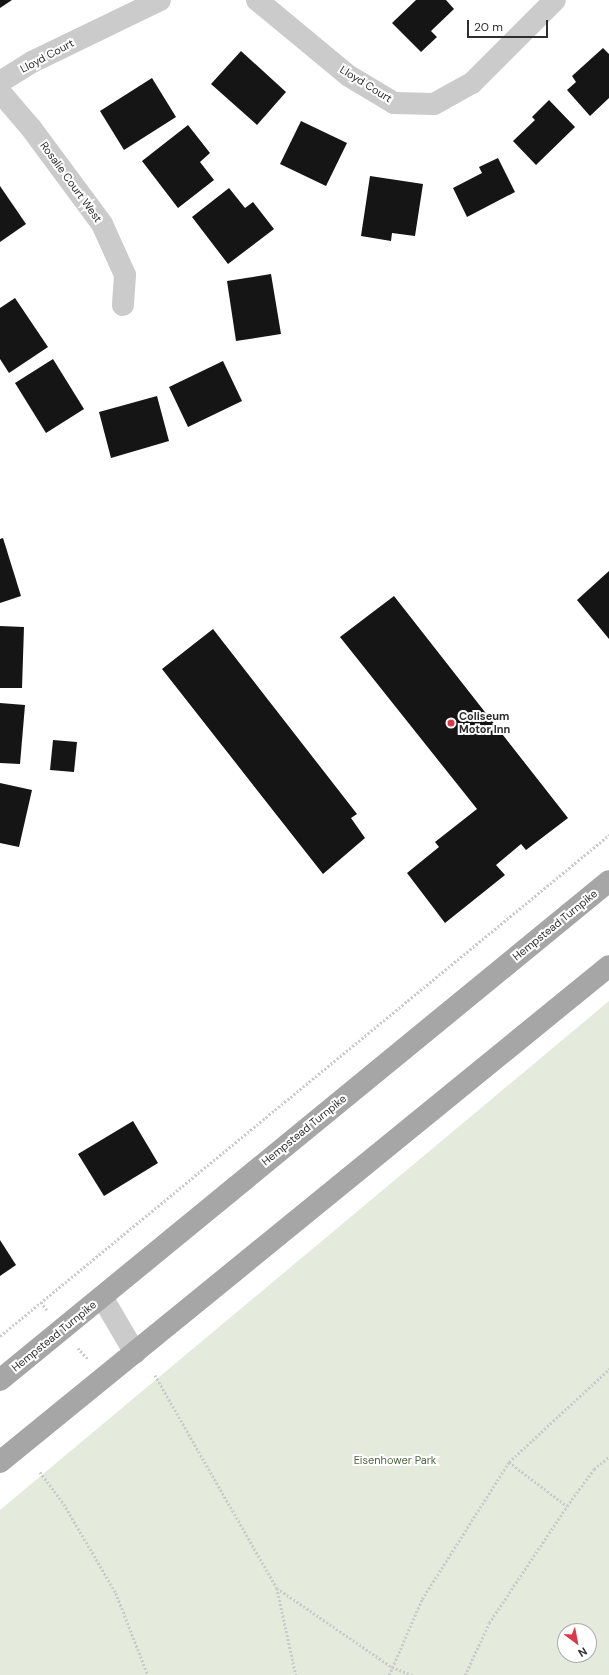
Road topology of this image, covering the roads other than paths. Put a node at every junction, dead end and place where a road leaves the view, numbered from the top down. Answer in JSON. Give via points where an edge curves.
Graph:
{"nodes":[{"id":1,"x":160,"y":0,"type":"edge"},
{"id":2,"x":257,"y":0,"type":"edge"},
{"id":3,"x":555,"y":0,"type":"edge"},
{"id":4,"x":0,"y":82,"type":"edge"},
{"id":5,"x":0,"y":92,"type":"edge"},
{"id":6,"x":123,"y":305,"type":"dead end"},
{"id":7,"x":609,"y":880,"type":"edge"},
{"id":8,"x":609,"y":966,"type":"edge"},
{"id":9,"x":102,"y":1297,"type":"junction"},
{"id":10,"x":136,"y":1353,"type":"junction"},
{"id":11,"x":0,"y":1380,"type":"edge"},
{"id":12,"x":0,"y":1462,"type":"edge"}],
"edges":[{"from":1,"to":4,"type":"street","name":"Lloyd Court","via":[[32,62]]},
{"from":2,"to":3,"type":"street","name":"Lloyd Court","via":[[349,76],[394,103],[434,104],[472,83]]},
{"from":5,"to":6,"type":"street","name":"Rosalie Court West","via":[[32,128],[102,224],[125,276]]},
{"from":7,"to":9,"type":"main road","name":"Hempstead Turnpike"},
{"from":8,"to":10,"type":"main road"},
{"from":9,"to":10,"type":"street"},
{"from":9,"to":11,"type":"main road","name":"Hempstead Turnpike"},
{"from":10,"to":12,"type":"main road"}]}
